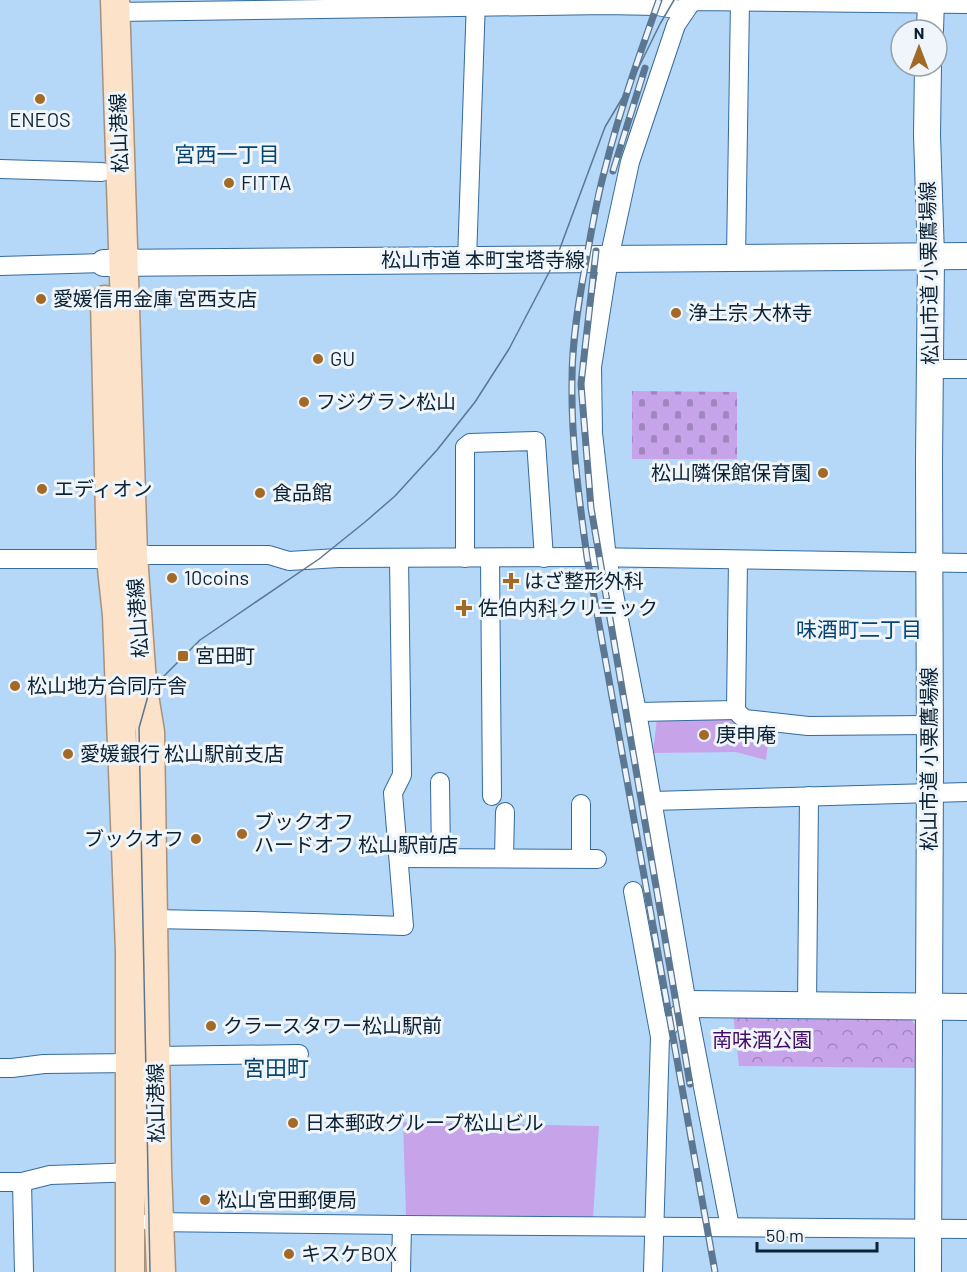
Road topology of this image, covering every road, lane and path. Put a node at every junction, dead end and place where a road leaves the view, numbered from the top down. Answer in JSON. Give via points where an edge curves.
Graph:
{"nodes":[{"id":1,"x":693,"y":0,"type":"edge"},
{"id":2,"x":740,"y":1,"type":"edge"},
{"id":3,"x":931,"y":2,"type":"edge"},
{"id":4,"x":606,"y":3,"type":"edge"},
{"id":5,"x":108,"y":4,"type":"edge"},
{"id":6,"x":476,"y":4,"type":"edge"},
{"id":7,"x":967,"y":4,"type":"edge"},
{"id":8,"x":270,"y":5,"type":"edge"},
{"id":9,"x":930,"y":18,"type":"edge"},
{"id":10,"x":928,"y":78,"type":"edge"},
{"id":11,"x":0,"y":169,"type":"edge"},
{"id":12,"x":102,"y":172,"type":"junction"},
{"id":13,"x":931,"y":256,"type":"junction"},
{"id":14,"x":967,"y":256,"type":"edge"},
{"id":15,"x":736,"y":258,"type":"junction"},
{"id":16,"x":609,"y":259,"type":"junction"},
{"id":17,"x":467,"y":260,"type":"junction"},
{"id":18,"x":114,"y":262,"type":"junction"},
{"id":19,"x":0,"y":266,"type":"edge"},
{"id":20,"x":930,"y":369,"type":"junction"},
{"id":21,"x":967,"y":369,"type":"edge"},
{"id":22,"x":122,"y":557,"type":"junction"},
{"id":23,"x":0,"y":558,"type":"edge"},
{"id":24,"x":399,"y":558,"type":"junction"},
{"id":25,"x":465,"y":558,"type":"junction"},
{"id":26,"x":490,"y":558,"type":"junction"},
{"id":27,"x":544,"y":558,"type":"junction"},
{"id":28,"x":607,"y":558,"type":"junction"},
{"id":29,"x":738,"y":560,"type":"junction"},
{"id":30,"x":930,"y":563,"type":"junction"},
{"id":31,"x":967,"y":563,"type":"edge"},
{"id":32,"x":736,"y":710,"type":"junction"},
{"id":33,"x":637,"y":712,"type":"junction"},
{"id":34,"x":930,"y":724,"type":"junction"},
{"id":35,"x":441,"y":782,"type":"dead end"},
{"id":36,"x":967,"y":792,"type":"edge"},
{"id":37,"x":929,"y":793,"type":"junction"},
{"id":38,"x":492,"y":796,"type":"dead end"},
{"id":39,"x":809,"y":796,"type":"junction"},
{"id":40,"x":653,"y":801,"type":"junction"},
{"id":41,"x":581,"y":804,"type":"dead end"},
{"id":42,"x":505,"y":812,"type":"dead end"},
{"id":43,"x":399,"y":858,"type":"junction"},
{"id":44,"x":441,"y":858,"type":"junction"},
{"id":45,"x":504,"y":858,"type":"junction"},
{"id":46,"x":633,"y":891,"type":"dead end"},
{"id":47,"x":153,"y":920,"type":"junction"},
{"id":48,"x":687,"y":1004,"type":"junction"},
{"id":49,"x":807,"y":1005,"type":"junction"},
{"id":50,"x":929,"y":1006,"type":"junction"},
{"id":51,"x":967,"y":1007,"type":"edge"},
{"id":52,"x":660,"y":1037,"type":"junction"},
{"id":53,"x":299,"y":1054,"type":"dead end"},
{"id":54,"x":143,"y":1060,"type":"junction"},
{"id":55,"x":0,"y":1068,"type":"edge"},
{"id":56,"x":157,"y":1170,"type":"junction"},
{"id":57,"x":129,"y":1173,"type":"junction"},
{"id":58,"x":0,"y":1182,"type":"edge"},
{"id":59,"x":22,"y":1182,"type":"junction"},
{"id":60,"x":160,"y":1221,"type":"junction"},
{"id":61,"x":130,"y":1223,"type":"junction"},
{"id":62,"x":402,"y":1225,"type":"junction"},
{"id":63,"x":654,"y":1227,"type":"junction"},
{"id":64,"x":730,"y":1227,"type":"junction"},
{"id":65,"x":928,"y":1229,"type":"junction"},
{"id":66,"x":967,"y":1229,"type":"edge"},
{"id":67,"x":24,"y":1272,"type":"edge"},
{"id":68,"x":130,"y":1272,"type":"edge"},
{"id":69,"x":161,"y":1272,"type":"edge"},
{"id":70,"x":401,"y":1272,"type":"edge"},
{"id":71,"x":653,"y":1272,"type":"edge"},
{"id":72,"x":928,"y":1272,"type":"edge"}],
"edges":[{"from":1,"to":2,"type":"street"},
{"from":1,"to":4,"type":"street","via":[[681,10]]},
{"from":1,"to":16,"type":"street","via":[[676,25],[630,162]]},
{"from":2,"to":3,"type":"street"},
{"from":2,"to":15,"type":"street"},
{"from":3,"to":7,"type":"street"},
{"from":3,"to":9,"type":"street"},
{"from":4,"to":6,"type":"street"},
{"from":5,"to":8,"type":"street"},
{"from":5,"to":12,"type":"main road","name":"松山港線"},
{"from":5,"to":18,"type":"main road","name":"松山港線"},
{"from":6,"to":8,"type":"street"},
{"from":6,"to":17,"type":"street"},
{"from":10,"to":13,"type":"street","name":"松山市道 小栗鷹場線"},
{"from":11,"to":12,"type":"street"},
{"from":12,"to":18,"type":"main road","name":"松山港線"},
{"from":13,"to":14,"type":"street","name":"松山市道 本町宝塔寺線"},
{"from":13,"to":15,"type":"street","name":"松山市道 本町宝塔寺線"},
{"from":13,"to":20,"type":"street","name":"松山市道 小栗鷹場線"},
{"from":15,"to":16,"type":"street","name":"松山市道 本町宝塔寺線"},
{"from":16,"to":17,"type":"street","name":"松山市道 本町宝塔寺線"},
{"from":16,"to":28,"type":"street","via":[[592,367],[593,433]]},
{"from":17,"to":18,"type":"street","name":"松山市道 本町宝塔寺線"},
{"from":18,"to":19,"type":"street","name":"松山市道 本町宝塔寺線"},
{"from":18,"to":22,"type":"main road","name":"松山港線"},
{"from":20,"to":21,"type":"street"},
{"from":20,"to":30,"type":"street","name":"松山市道 小栗鷹場線"},
{"from":22,"to":23,"type":"street"},
{"from":22,"to":24,"type":"street","via":[[268,555],[288,561]]},
{"from":22,"to":47,"type":"main road","name":"松山港線","via":[[150,732]]},
{"from":22,"to":54,"type":"main road","name":"松山港線","via":[[117,615],[130,951]]},
{"from":24,"to":25,"type":"street"},
{"from":24,"to":43,"type":"street","via":[[402,775],[393,793]]},
{"from":25,"to":26,"type":"street"},
{"from":25,"to":27,"type":"street","via":[[465,447],[471,442],[536,441]]},
{"from":26,"to":27,"type":"street"},
{"from":26,"to":38,"type":"street"},
{"from":27,"to":28,"type":"street"},
{"from":28,"to":29,"type":"street"},
{"from":28,"to":33,"type":"street"},
{"from":29,"to":30,"type":"street"},
{"from":29,"to":32,"type":"street"},
{"from":30,"to":31,"type":"street"},
{"from":30,"to":34,"type":"street","name":"松山市道 小栗鷹場線"},
{"from":32,"to":33,"type":"street"},
{"from":32,"to":34,"type":"street","via":[[745,719],[808,726]]},
{"from":33,"to":40,"type":"street"},
{"from":34,"to":37,"type":"street","name":"松山市道 小栗鷹場線"},
{"from":35,"to":44,"type":"street"},
{"from":36,"to":37,"type":"street"},
{"from":37,"to":39,"type":"street"},
{"from":37,"to":50,"type":"street","name":"松山市道 小栗鷹場線"},
{"from":39,"to":40,"type":"street"},
{"from":39,"to":49,"type":"street"},
{"from":40,"to":48,"type":"street"},
{"from":41,"to":45,"type":"street","via":[[589,859]]},
{"from":42,"to":45,"type":"street"},
{"from":43,"to":44,"type":"street"},
{"from":43,"to":47,"type":"street","via":[[404,926]]},
{"from":44,"to":45,"type":"street"},
{"from":46,"to":52,"type":"street"},
{"from":47,"to":54,"type":"main road","name":"松山港線"},
{"from":48,"to":49,"type":"street"},
{"from":48,"to":52,"type":"street"},
{"from":48,"to":64,"type":"street"},
{"from":49,"to":50,"type":"street"},
{"from":50,"to":51,"type":"street"},
{"from":50,"to":65,"type":"street","name":"松山市道 小栗鷹場線"},
{"from":52,"to":63,"type":"street"},
{"from":53,"to":54,"type":"street"},
{"from":54,"to":55,"type":"street"},
{"from":54,"to":56,"type":"main road","name":"松山港線"},
{"from":54,"to":57,"type":"main road","name":"松山港線"},
{"from":56,"to":57,"type":"street"},
{"from":56,"to":60,"type":"main road","name":"松山港線"},
{"from":57,"to":59,"type":"street","via":[[50,1174]]},
{"from":57,"to":61,"type":"main road","name":"松山港線"},
{"from":58,"to":59,"type":"street"},
{"from":59,"to":67,"type":"street"},
{"from":60,"to":61,"type":"street"},
{"from":60,"to":62,"type":"street"},
{"from":60,"to":69,"type":"main road","name":"松山港線"},
{"from":61,"to":68,"type":"main road","name":"松山港線"},
{"from":62,"to":63,"type":"street"},
{"from":62,"to":70,"type":"street"},
{"from":63,"to":64,"type":"street"},
{"from":63,"to":71,"type":"street"},
{"from":64,"to":65,"type":"street"},
{"from":65,"to":66,"type":"street"},
{"from":65,"to":72,"type":"street","name":"松山市道 小栗鷹場線"}]}
